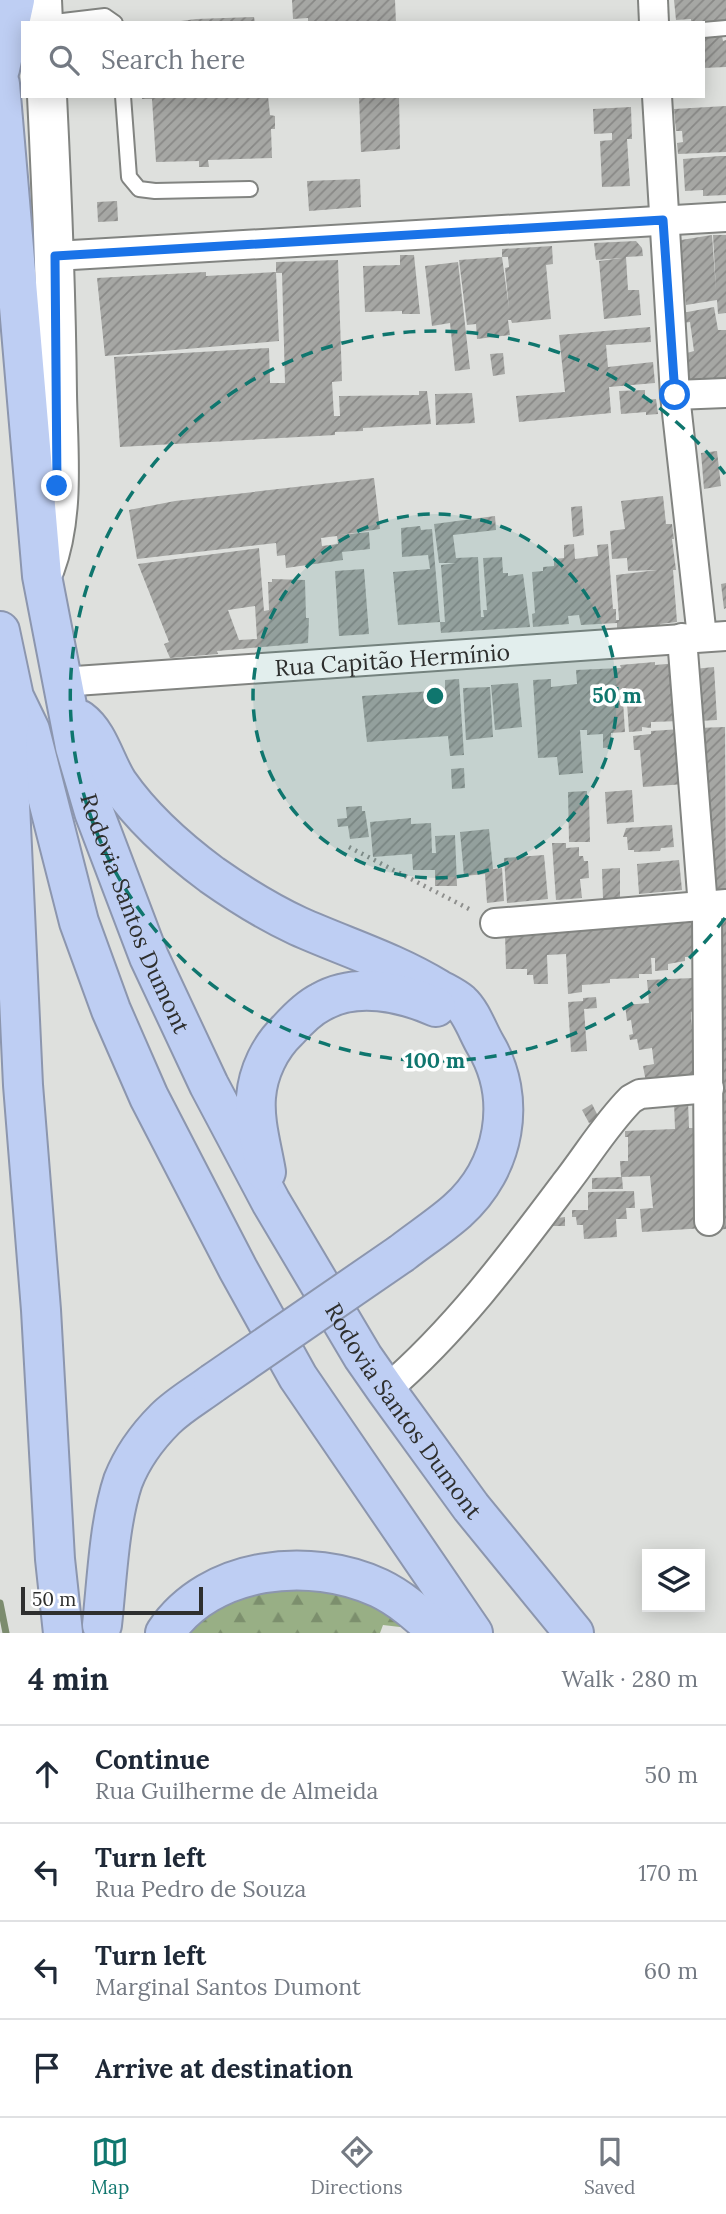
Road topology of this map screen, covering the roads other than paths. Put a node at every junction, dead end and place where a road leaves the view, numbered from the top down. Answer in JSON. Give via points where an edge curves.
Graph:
{"nodes":[{"id":1,"x":15,"y":0,"type":"edge"},
{"id":2,"x":42,"y":0,"type":"edge"},
{"id":3,"x":653,"y":0,"type":"edge"},
{"id":4,"x":44,"y":21,"type":"edge"},
{"id":5,"x":61,"y":21,"type":"edge"},
{"id":6,"x":112,"y":21,"type":"edge"},
{"id":7,"x":654,"y":21,"type":"edge"},
{"id":8,"x":726,"y":29,"type":"edge"},
{"id":9,"x":705,"y":30,"type":"edge"},
{"id":10,"x":0,"y":69,"type":"edge"},
{"id":11,"x":0,"y":84,"type":"edge"},
{"id":12,"x":47,"y":98,"type":"edge"},
{"id":13,"x":123,"y":98,"type":"edge"},
{"id":14,"x":657,"y":98,"type":"edge"},
{"id":15,"x":250,"y":189,"type":"dead end"},
{"id":16,"x":726,"y":217,"type":"edge"},
{"id":17,"x":663,"y":220,"type":"junction"},
{"id":18,"x":55,"y":256,"type":"junction"},
{"id":19,"x":726,"y":393,"type":"edge"},
{"id":20,"x":675,"y":395,"type":"junction"},
{"id":21,"x":42,"y":576,"type":"junction"},
{"id":22,"x":0,"y":631,"type":"edge"},
{"id":23,"x":703,"y":637,"type":"edge"},
{"id":24,"x":8,"y":689,"type":"edge"},
{"id":25,"x":64,"y":696,"type":"junction"},
{"id":26,"x":714,"y":905,"type":"edge"},
{"id":27,"x":495,"y":923,"type":"road end"},
{"id":28,"x":475,"y":1027,"type":"junction"},
{"id":29,"x":709,"y":1088,"type":"junction"},
{"id":30,"x":271,"y":1202,"type":"junction"},
{"id":31,"x":709,"y":1221,"type":"dead end"},
{"id":32,"x":386,"y":1390,"type":"junction"},
{"id":33,"x":102,"y":1625,"type":"dead end"},
{"id":34,"x":63,"y":1633,"type":"edge"},
{"id":35,"x":165,"y":1633,"type":"edge"},
{"id":36,"x":439,"y":1633,"type":"edge"},
{"id":37,"x":474,"y":1633,"type":"edge"},
{"id":38,"x":574,"y":1633,"type":"edge"}],
"edges":[{"from":1,"to":10,"type":"highway"},
{"from":2,"to":4,"type":"main road"},
{"from":3,"to":7,"type":"street"},
{"from":5,"to":6,"type":"lane","via":[[105,16]]},
{"from":8,"to":9,"type":"lane"},
{"from":11,"to":21,"type":"highway","name":"Rodovia Santos Dumont"},
{"from":12,"to":18,"type":"main road"},
{"from":13,"to":15,"type":"lane","via":[[129,177],[139,189]]},
{"from":14,"to":17,"type":"street"},
{"from":16,"to":17,"type":"street"},
{"from":17,"to":18,"type":"street"},
{"from":17,"to":20,"type":"street"},
{"from":18,"to":21,"type":"main road","via":[[57,512],[52,550]]},
{"from":19,"to":20,"type":"street"},
{"from":20,"to":23,"type":"street"},
{"from":21,"to":25,"type":"highway","name":"Rodovia Santos Dumont"},
{"from":22,"to":24,"type":"highway","name":"Rodovia Santos Dumont"},
{"from":23,"to":25,"type":"street","name":"Rua Capitão Hermínio"},
{"from":23,"to":26,"type":"street"},
{"from":24,"to":34,"type":"highway","via":[[6,739],[23,1084]]},
{"from":24,"to":37,"type":"highway","name":"Rodovia Santos Dumont","via":[[30,730],[79,922],[149,1097],[298,1377]]},
{"from":25,"to":28,"type":"highway","via":[[88,726],[117,782],[188,857],[261,907],[422,979],[462,1004]]},
{"from":25,"to":30,"type":"highway","name":"Rodovia Santos Dumont","via":[[94,812],[149,957]]},
{"from":26,"to":27,"type":"street"},
{"from":26,"to":29,"type":"street","via":[[707,915]]},
{"from":28,"to":30,"type":"highway","via":[[413,997],[377,990],[321,1001],[295,1023],[269,1055],[256,1094]]},
{"from":28,"to":33,"type":"highway","bridge":true,"via":[[493,1058],[503,1089],[504,1119],[500,1145],[477,1189],[458,1210],[402,1252],[213,1383],[151,1433],[124,1480],[114,1522]]},
{"from":29,"to":31,"type":"street"},
{"from":29,"to":32,"type":"street","via":[[640,1094],[631,1099],[462,1313]]},
{"from":30,"to":32,"type":"highway","name":"Rodovia Santos Dumont"},
{"from":32,"to":38,"type":"highway","name":"Rodovia Santos Dumont","via":[[471,1507]]},
{"from":35,"to":36,"type":"highway","via":[[191,1605],[212,1591],[239,1579],[293,1569],[338,1575],[378,1588],[399,1599]]}]}
